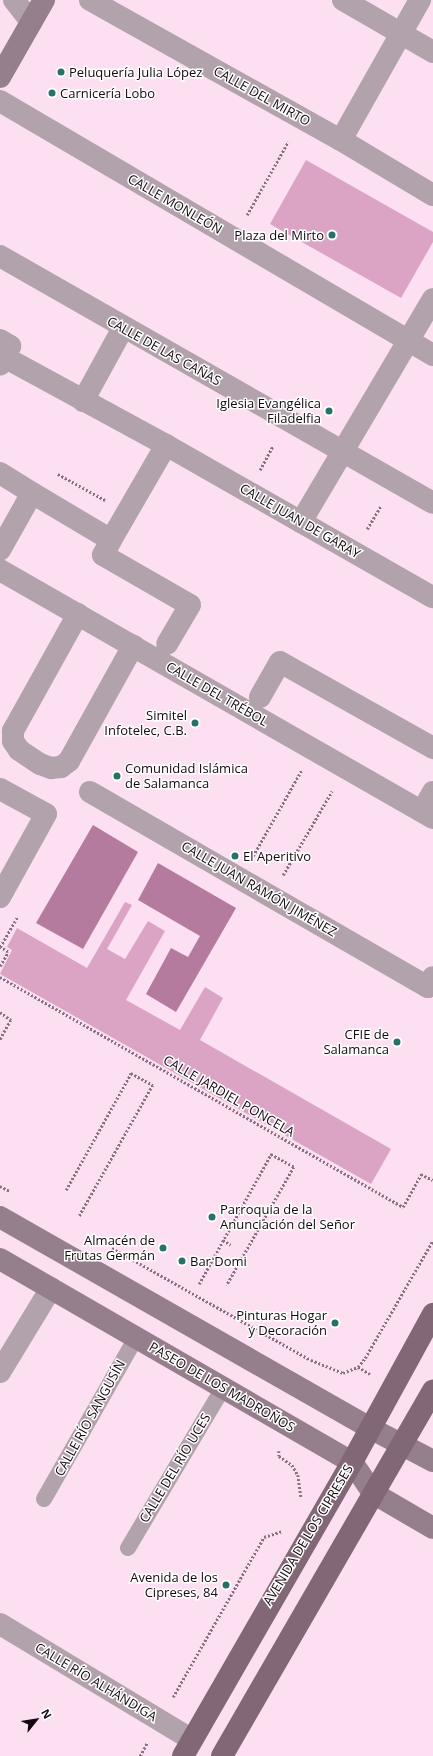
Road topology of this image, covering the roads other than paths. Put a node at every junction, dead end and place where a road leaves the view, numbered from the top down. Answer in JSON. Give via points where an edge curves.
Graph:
{"nodes":[{"id":1,"x":14,"y":0,"type":"edge"},
{"id":2,"x":44,"y":0,"type":"edge"},
{"id":3,"x":90,"y":0,"type":"edge"},
{"id":4,"x":343,"y":0,"type":"edge"},
{"id":5,"x":420,"y":0,"type":"edge"},
{"id":6,"x":31,"y":22,"type":"junction"},
{"id":7,"x":401,"y":34,"type":"junction"},
{"id":8,"x":433,"y":52,"type":"edge"},
{"id":9,"x":0,"y":77,"type":"edge"},
{"id":10,"x":0,"y":101,"type":"edge"},
{"id":11,"x":341,"y":140,"type":"junction"},
{"id":12,"x":433,"y":195,"type":"edge"},
{"id":13,"x":0,"y":256,"type":"edge"},
{"id":14,"x":433,"y":298,"type":"edge"},
{"id":15,"x":123,"y":328,"type":"junction"},
{"id":16,"x":408,"y":341,"type":"junction"},
{"id":17,"x":433,"y":355,"type":"edge"},
{"id":18,"x":5,"y":357,"type":"edge"},
{"id":19,"x":83,"y":402,"type":"junction"},
{"id":20,"x":166,"y":445,"type":"junction"},
{"id":21,"x":343,"y":451,"type":"junction"},
{"id":22,"x":0,"y":473,"type":"edge"},
{"id":23,"x":32,"y":493,"type":"junction"},
{"id":24,"x":433,"y":503,"type":"edge"},
{"id":25,"x":301,"y":522,"type":"junction"},
{"id":26,"x":111,"y":540,"type":"junction"},
{"id":27,"x":0,"y":550,"type":"edge"},
{"id":28,"x":0,"y":570,"type":"edge"},
{"id":29,"x":433,"y":597,"type":"edge"},
{"id":30,"x":78,"y":614,"type":"junction"},
{"id":31,"x":168,"y":644,"type":"dead end"},
{"id":32,"x":134,"y":646,"type":"junction"},
{"id":33,"x":260,"y":697,"type":"dead end"},
{"id":34,"x":433,"y":748,"type":"edge"},
{"id":35,"x":0,"y":789,"type":"edge"},
{"id":36,"x":90,"y":792,"type":"dead end"},
{"id":37,"x":433,"y":792,"type":"edge"},
{"id":38,"x":427,"y":815,"type":"edge"},
{"id":39,"x":0,"y":898,"type":"edge"},
{"id":40,"x":430,"y":982,"type":"edge"},
{"id":41,"x":0,"y":1217,"type":"edge"},
{"id":42,"x":0,"y":1259,"type":"edge"},
{"id":43,"x":51,"y":1288,"type":"junction"},
{"id":44,"x":433,"y":1314,"type":"edge"},
{"id":45,"x":136,"y":1338,"type":"junction"},
{"id":46,"x":0,"y":1372,"type":"edge"},
{"id":47,"x":223,"y":1388,"type":"junction"},
{"id":48,"x":433,"y":1390,"type":"edge"},
{"id":49,"x":370,"y":1428,"type":"junction"},
{"id":50,"x":402,"y":1444,"type":"junction"},
{"id":51,"x":433,"y":1461,"type":"edge"},
{"id":52,"x":352,"y":1462,"type":"junction"},
{"id":53,"x":373,"y":1493,"type":"junction"},
{"id":54,"x":44,"y":1499,"type":"dead end"},
{"id":55,"x":433,"y":1528,"type":"edge"},
{"id":56,"x":128,"y":1548,"type":"dead end"},
{"id":57,"x":0,"y":1624,"type":"edge"},
{"id":58,"x":187,"y":1748,"type":"edge"},
{"id":59,"x":222,"y":1756,"type":"edge"}],
"edges":[{"from":1,"to":6,"type":"street"},
{"from":2,"to":6,"type":"main road"},
{"from":3,"to":11,"type":"street","name":"CALLE DEL MIRTO"},
{"from":4,"to":7,"type":"street"},
{"from":5,"to":7,"type":"street"},
{"from":6,"to":9,"type":"main road"},
{"from":7,"to":8,"type":"street"},
{"from":7,"to":11,"type":"street"},
{"from":10,"to":16,"type":"street","name":"CALLE MONLEÓN"},
{"from":11,"to":12,"type":"street","name":"CALLE DEL MIRTO"},
{"from":13,"to":15,"type":"street","name":"CALLE DE LAS CAÑAS"},
{"from":14,"to":16,"type":"street"},
{"from":15,"to":19,"type":"street"},
{"from":15,"to":21,"type":"street","name":"CALLE DE LAS CAÑAS"},
{"from":16,"to":17,"type":"street","name":"CALLE MONLEÓN"},
{"from":16,"to":21,"type":"street"},
{"from":18,"to":19,"type":"street","name":"CALLE JUAN DE GARAY"},
{"from":19,"to":20,"type":"street","name":"CALLE JUAN DE GARAY"},
{"from":20,"to":25,"type":"street","name":"CALLE JUAN DE GARAY"},
{"from":20,"to":26,"type":"street"},
{"from":21,"to":24,"type":"street","name":"CALLE DE LAS CAÑAS"},
{"from":21,"to":25,"type":"street"},
{"from":22,"to":23,"type":"street"},
{"from":23,"to":26,"type":"street"},
{"from":23,"to":27,"type":"street"},
{"from":25,"to":29,"type":"street","name":"CALLE JUAN DE GARAY"},
{"from":26,"to":31,"type":"street","via":[[103,555],[190,605]]},
{"from":28,"to":30,"type":"street","name":"CALLE DEL TRÉBOL"},
{"from":30,"to":32,"type":"street","name":"CALLE DEL TRÉBOL"},
{"from":30,"to":32,"type":"street","via":[[13,731],[13,742],[19,750],[36,761],[51,768],[61,767],[69,761]]},
{"from":32,"to":38,"type":"street","name":"CALLE DEL TRÉBOL"},
{"from":33,"to":34,"type":"street","via":[[280,662]]},
{"from":35,"to":39,"type":"street","via":[[46,814]]},
{"from":36,"to":40,"type":"street","name":"CALLE JUAN RAMÓN JIMÉNEZ"},
{"from":37,"to":38,"type":"street"},
{"from":41,"to":49,"type":"main road"},
{"from":42,"to":43,"type":"main road","name":"PASEO DE LOS MADROÑOS"},
{"from":43,"to":45,"type":"main road","name":"PASEO DE LOS MADROÑOS"},
{"from":43,"to":46,"type":"street"},
{"from":44,"to":49,"type":"main road","name":"AVENIDA DE LOS CIPRESES"},
{"from":45,"to":47,"type":"main road","name":"PASEO DE LOS MADROÑOS"},
{"from":45,"to":54,"type":"lane","name":"CALLE RÍO SANGUSÍN"},
{"from":47,"to":52,"type":"main road","name":"PASEO DE LOS MADROÑOS"},
{"from":47,"to":56,"type":"lane","name":"CALLE DEL RÍO UCES"},
{"from":48,"to":50,"type":"main road"},
{"from":49,"to":50,"type":"main road"},
{"from":49,"to":52,"type":"main road","name":"AVENIDA DE LOS CIPRESES"},
{"from":50,"to":51,"type":"main road"},
{"from":50,"to":53,"type":"main road"},
{"from":52,"to":53,"type":"main road","name":"PASEO DE LOS MADROÑOS"},
{"from":52,"to":58,"type":"main road","name":"AVENIDA DE LOS CIPRESES"},
{"from":53,"to":55,"type":"main road","name":"PASEO DE LOS MADROÑOS"},
{"from":53,"to":59,"type":"main road"},
{"from":57,"to":58,"type":"street","name":"CALLE RÍO ALHÁNDIGA","via":[[160,1720]]}]}
